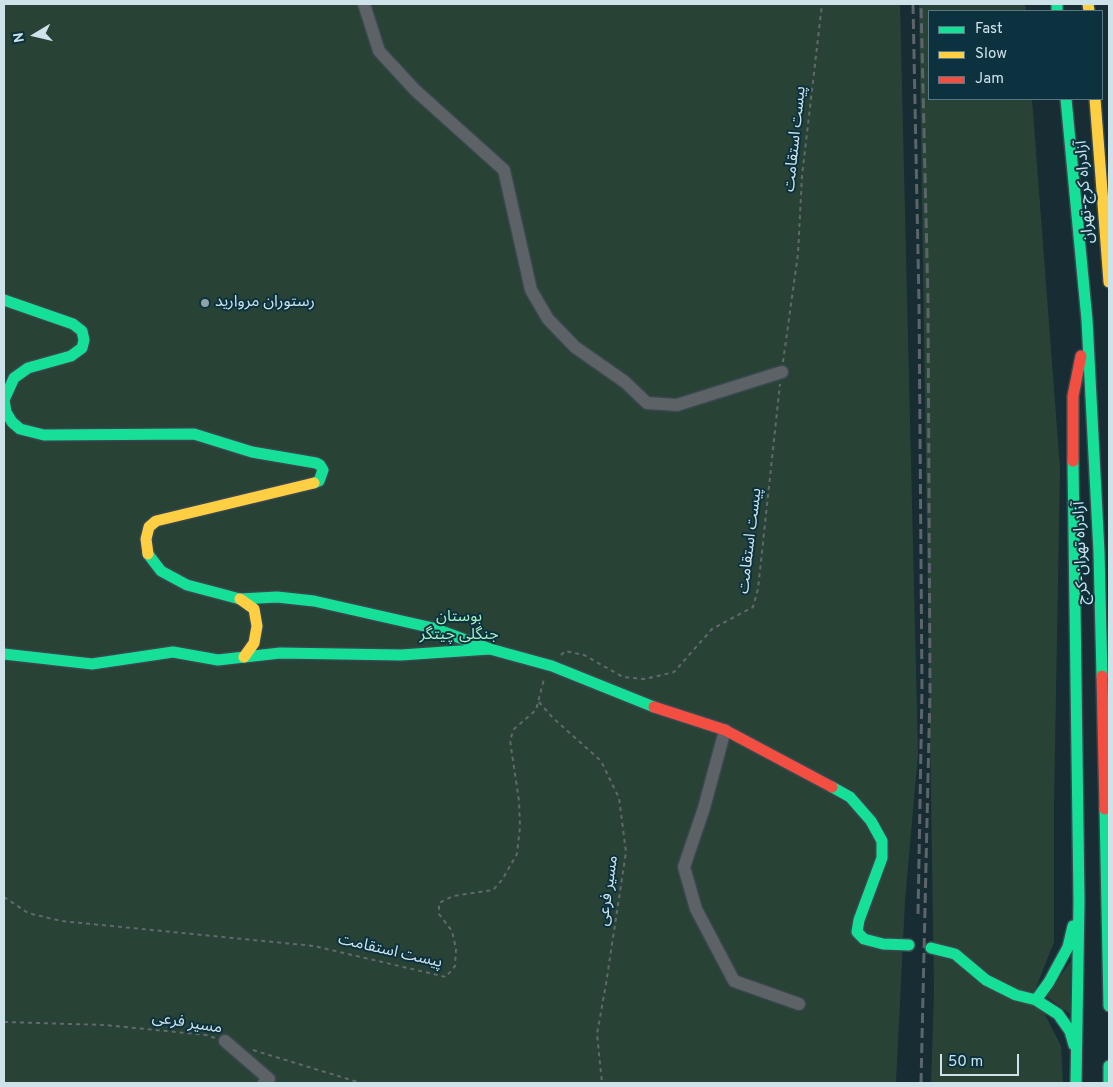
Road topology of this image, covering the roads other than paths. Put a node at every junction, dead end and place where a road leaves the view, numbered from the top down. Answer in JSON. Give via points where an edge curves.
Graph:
{"nodes":[{"id":1,"x":364,"y":4,"type":"edge"},
{"id":2,"x":1066,"y":100,"type":"edge"},
{"id":3,"x":1095,"y":100,"type":"edge"},
{"id":4,"x":1109,"y":282,"type":"edge"},
{"id":5,"x":4,"y":300,"type":"edge"},
{"id":6,"x":1087,"y":320,"type":"junction"},
{"id":7,"x":782,"y":372,"type":"road end"},
{"id":8,"x":240,"y":599,"type":"junction"},
{"id":9,"x":490,"y":649,"type":"junction"},
{"id":10,"x":4,"y":654,"type":"edge"},
{"id":11,"x":244,"y":656,"type":"junction"},
{"id":12,"x":724,"y":730,"type":"junction"},
{"id":13,"x":1079,"y":901,"type":"junction"},
{"id":14,"x":909,"y":945,"type":"dead end"},
{"id":15,"x":931,"y":948,"type":"dead end"},
{"id":16,"x":1036,"y":1000,"type":"junction"},
{"id":17,"x":799,"y":1004,"type":"dead end"},
{"id":18,"x":1109,"y":1006,"type":"edge"},
{"id":19,"x":226,"y":1041,"type":"road end"},
{"id":20,"x":1076,"y":1052,"type":"junction"},
{"id":21,"x":1109,"y":1066,"type":"edge"},
{"id":22,"x":264,"y":1083,"type":"edge"},
{"id":23,"x":1076,"y":1083,"type":"edge"},
{"id":24,"x":1109,"y":1083,"type":"edge"}],
"edges":[{"from":1,"to":7,"type":"street","via":[[379,52],[415,90],[504,170],[531,290],[548,319],[574,347],[625,382],[647,403],[676,405]]},
{"from":2,"to":6,"type":"main road","name":"آزادراه تهران-کرج"},
{"from":3,"to":4,"type":"main road","name":"آزادراه کرج-تهران"},
{"from":5,"to":8,"type":"main road","via":[[74,324],[82,331],[84,340],[82,348],[71,356],[28,368],[14,378],[4,400],[6,412],[20,429],[44,435],[194,434],[252,452],[320,465],[323,470],[319,481],[156,521],[149,527],[147,552],[160,571],[187,585]]},
{"from":6,"to":13,"type":"main road","via":[[1073,396]]},
{"from":6,"to":18,"type":"main road","name":"آزادراه تهران-کرج","via":[[1100,552]]},
{"from":8,"to":9,"type":"main road","via":[[278,597],[314,601],[433,628]]},
{"from":8,"to":11,"type":"main road","via":[[254,609],[256,626],[254,643]]},
{"from":9,"to":11,"type":"main road","via":[[401,655],[280,652]]},
{"from":9,"to":12,"type":"main road","via":[[552,666],[656,708]]},
{"from":10,"to":11,"type":"main road","via":[[92,664],[173,652],[218,660]]},
{"from":12,"to":14,"type":"main road","via":[[850,797],[882,842],[882,858],[858,920],[857,932],[864,939],[883,944]]},
{"from":12,"to":17,"type":"street","via":[[704,808],[684,867],[696,910],[734,981]]},
{"from":13,"to":16,"type":"main road","via":[[1068,947]]},
{"from":13,"to":20,"type":"main road"},
{"from":15,"to":16,"type":"main road","via":[[955,954],[986,980],[1016,995]]},
{"from":16,"to":20,"type":"main road","via":[[1058,1014],[1070,1031]]},
{"from":19,"to":22,"type":"street","via":[[269,1079]]},
{"from":20,"to":23,"type":"main road"},
{"from":21,"to":24,"type":"main road"}]}
